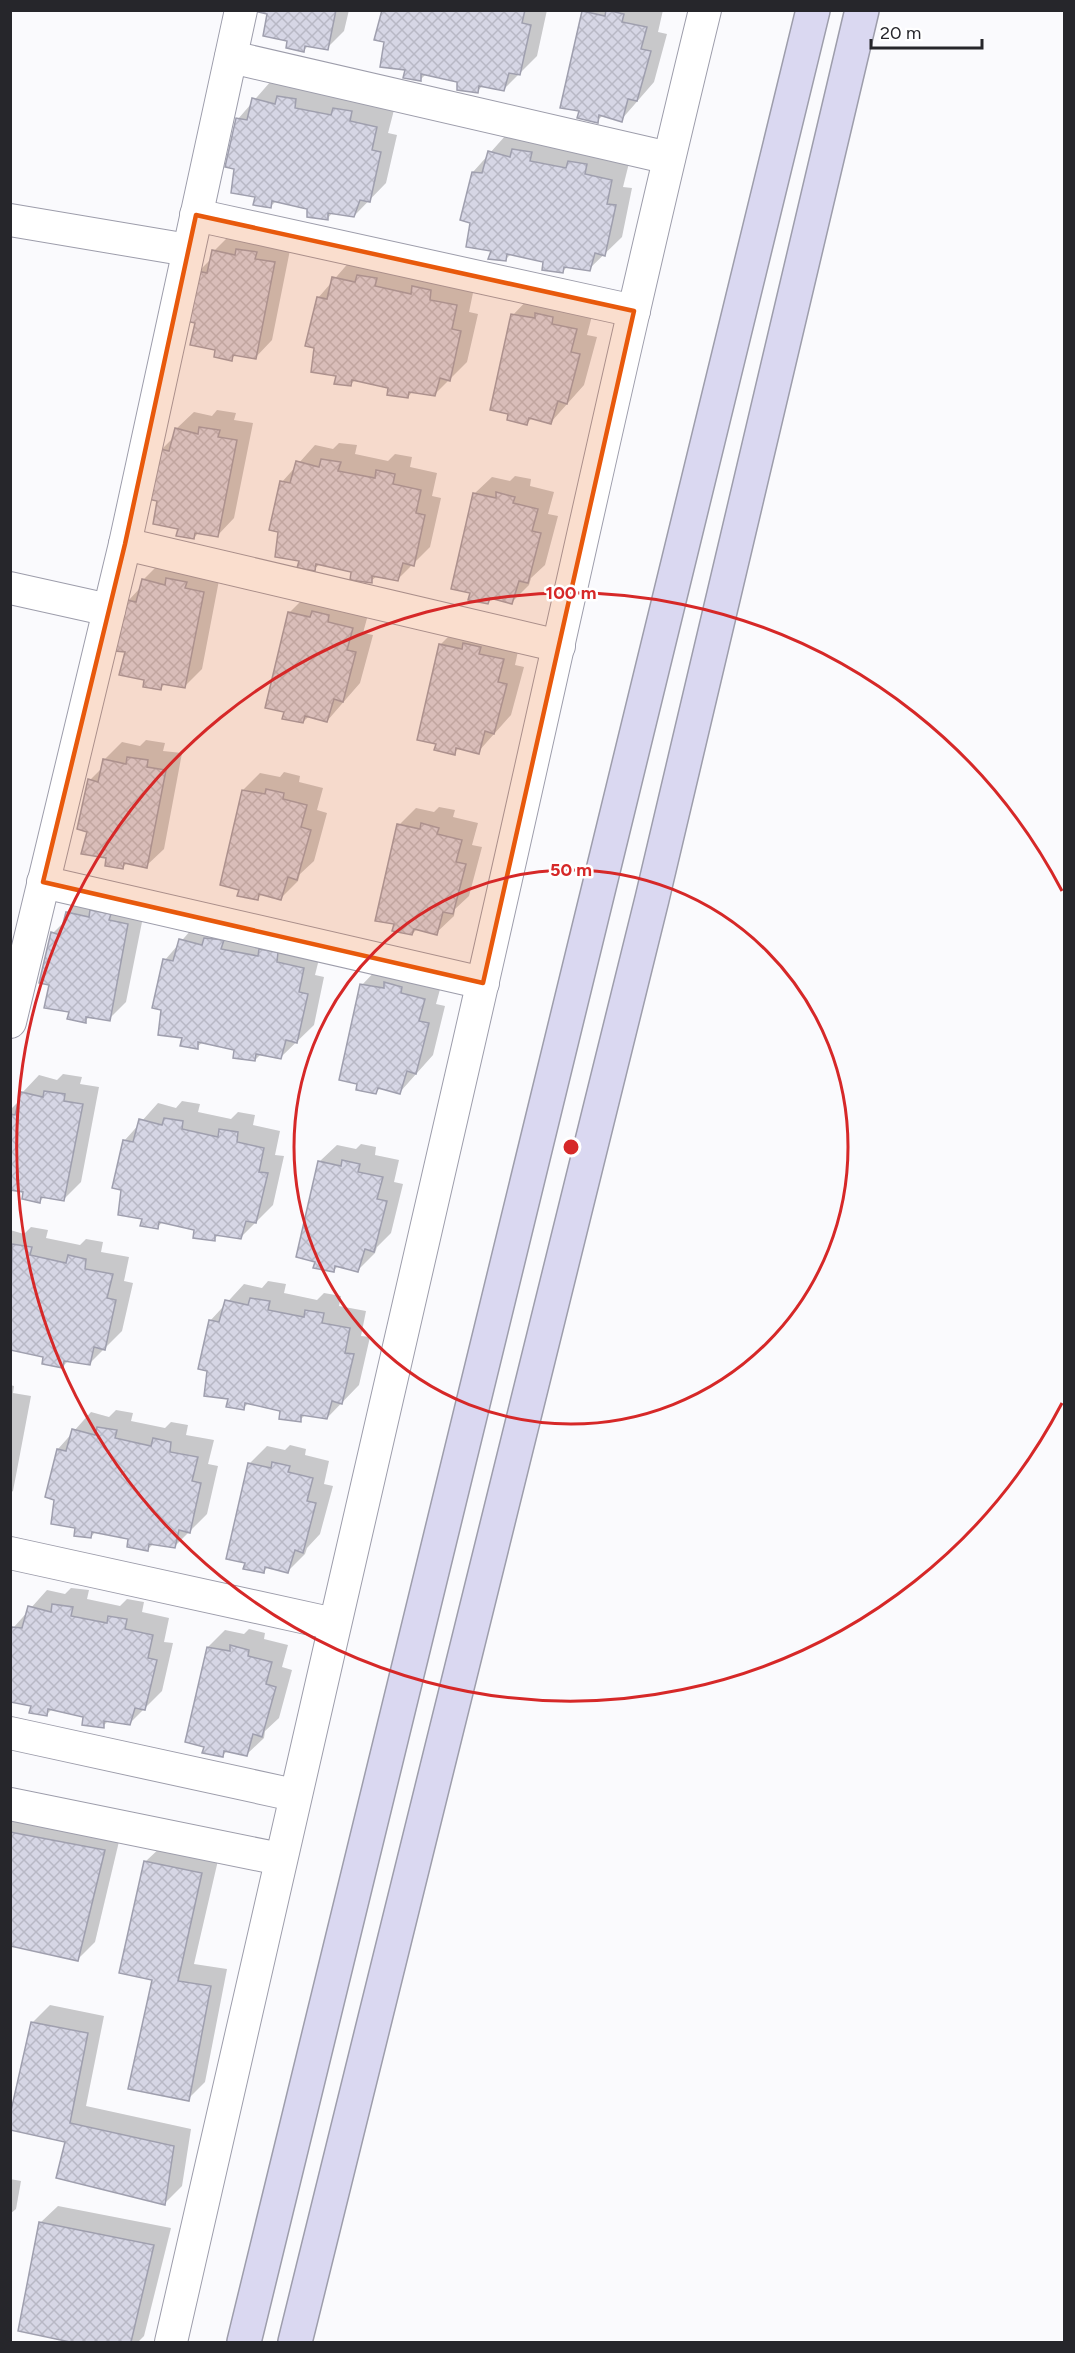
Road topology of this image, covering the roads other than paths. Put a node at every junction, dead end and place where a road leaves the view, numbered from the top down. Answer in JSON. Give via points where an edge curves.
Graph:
{"nodes":[{"id":1,"x":241,"y":10,"type":"edge"},
{"id":2,"x":705,"y":10,"type":"edge"},
{"id":3,"x":813,"y":10,"type":"edge"},
{"id":4,"x":862,"y":10,"type":"edge"},
{"id":5,"x":231,"y":57,"type":"junction"},
{"id":6,"x":669,"y":158,"type":"junction"},
{"id":7,"x":196,"y":215,"type":"junction"},
{"id":8,"x":10,"y":220,"type":"edge"},
{"id":9,"x":188,"y":250,"type":"junction"},
{"id":10,"x":634,"y":311,"type":"junction"},
{"id":11,"x":124,"y":544,"type":"junction"},
{"id":12,"x":10,"y":588,"type":"edge"},
{"id":13,"x":109,"y":610,"type":"junction"},
{"id":14,"x":559,"y":646,"type":"junction"},
{"id":15,"x":43,"y":882,"type":"junction"},
{"id":16,"x":483,"y":983,"type":"junction"},
{"id":17,"x":10,"y":1022,"type":"edge"},
{"id":18,"x":10,"y":1553,"type":"edge"},
{"id":19,"x":334,"y":1624,"type":"junction"},
{"id":20,"x":10,"y":1733,"type":"edge"},
{"id":21,"x":294,"y":1795,"type":"junction"},
{"id":22,"x":10,"y":1803,"type":"edge"},
{"id":23,"x":280,"y":1859,"type":"junction"},
{"id":24,"x":171,"y":2343,"type":"edge"},
{"id":25,"x":244,"y":2343,"type":"edge"},
{"id":26,"x":295,"y":2343,"type":"edge"}],
"edges":[{"from":1,"to":5,"type":"street"},
{"from":2,"to":6,"type":"street"},
{"from":3,"to":25,"type":"street"},
{"from":4,"to":26,"type":"street","via":[[654,888]]},
{"from":5,"to":6,"type":"street"},
{"from":5,"to":7,"type":"street"},
{"from":6,"to":10,"type":"street"},
{"from":7,"to":9,"type":"street"},
{"from":7,"to":10,"type":"street"},
{"from":8,"to":9,"type":"street"},
{"from":9,"to":11,"type":"street"},
{"from":10,"to":14,"type":"street"},
{"from":11,"to":13,"type":"street"},
{"from":11,"to":14,"type":"street"},
{"from":12,"to":13,"type":"street"},
{"from":13,"to":15,"type":"street"},
{"from":14,"to":16,"type":"street"},
{"from":15,"to":16,"type":"street"},
{"from":15,"to":17,"type":"street"},
{"from":16,"to":19,"type":"street"},
{"from":18,"to":19,"type":"street"},
{"from":19,"to":21,"type":"street"},
{"from":20,"to":21,"type":"street"},
{"from":21,"to":23,"type":"street"},
{"from":22,"to":23,"type":"street"},
{"from":23,"to":24,"type":"street"}]}
